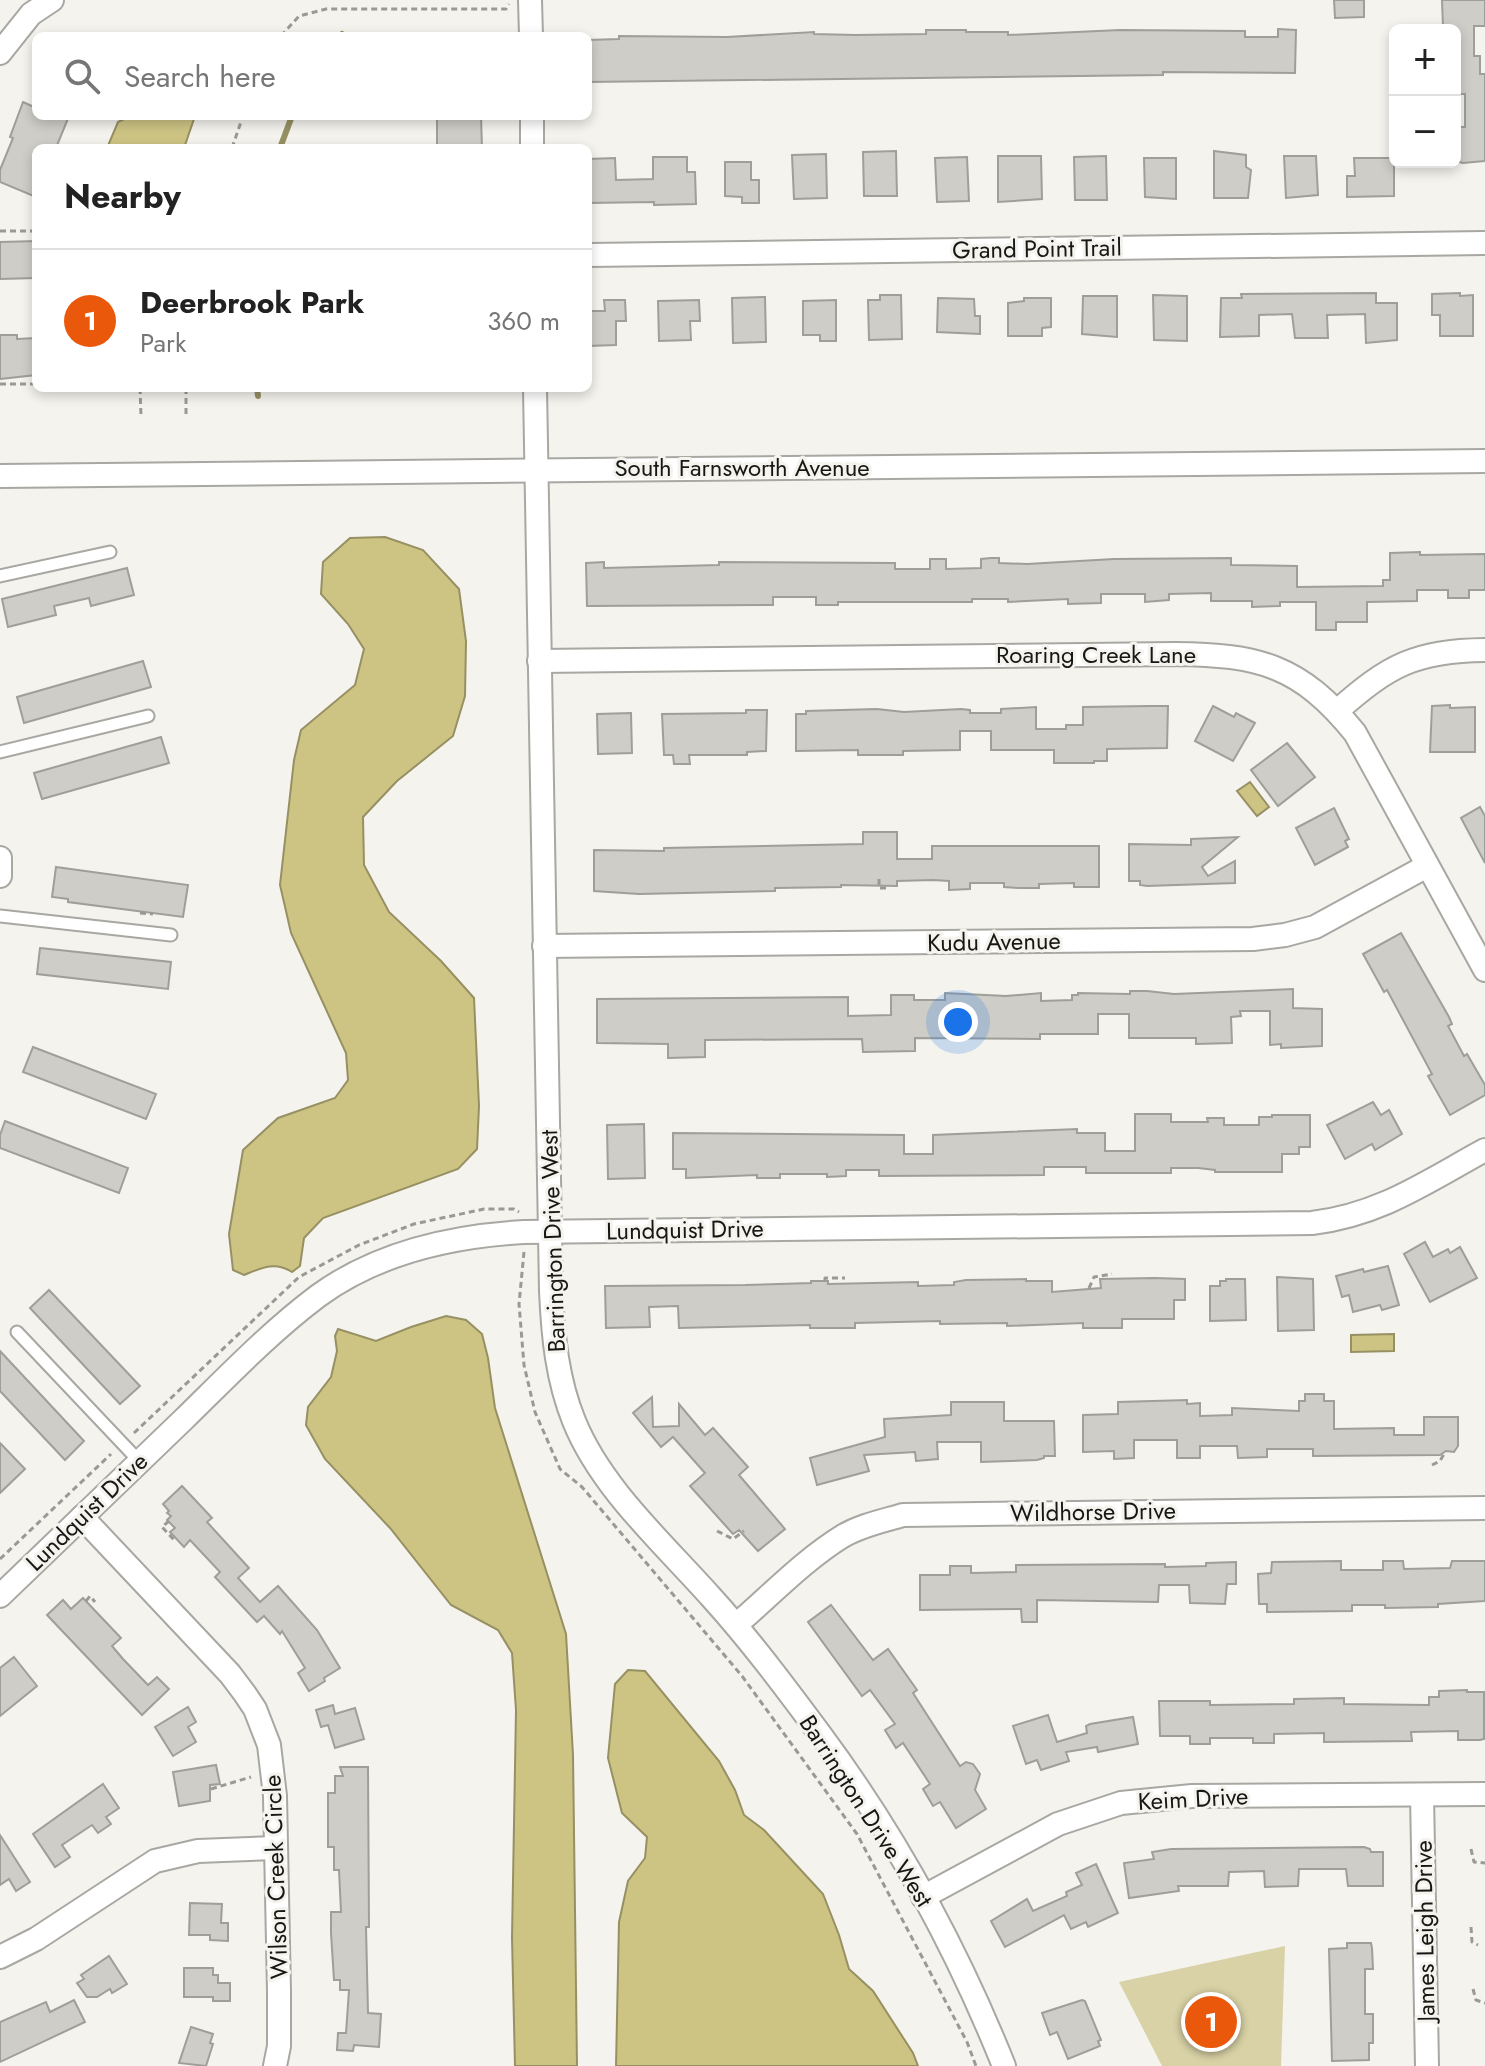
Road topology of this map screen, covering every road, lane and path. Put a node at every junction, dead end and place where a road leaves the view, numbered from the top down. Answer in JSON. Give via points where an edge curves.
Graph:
{"nodes":[{"id":1,"x":52,"y":0,"type":"edge"},
{"id":2,"x":520,"y":2,"type":"edge"},
{"id":3,"x":285,"y":32,"type":"edge"},
{"id":4,"x":530,"y":32,"type":"edge"},
{"id":5,"x":0,"y":53,"type":"edge"},
{"id":6,"x":242,"y":120,"type":"edge"},
{"id":7,"x":532,"y":120,"type":"edge"},
{"id":8,"x":233,"y":144,"type":"edge"},
{"id":9,"x":532,"y":144,"type":"edge"},
{"id":10,"x":0,"y":231,"type":"edge"},
{"id":11,"x":32,"y":231,"type":"edge"},
{"id":12,"x":1485,"y":243,"type":"edge"},
{"id":13,"x":592,"y":255,"type":"edge"},
{"id":14,"x":0,"y":384,"type":"edge"},
{"id":15,"x":32,"y":384,"type":"edge"},
{"id":16,"x":140,"y":392,"type":"edge"},
{"id":17,"x":186,"y":392,"type":"edge"},
{"id":18,"x":535,"y":392,"type":"edge"},
{"id":19,"x":141,"y":416,"type":"dead end"},
{"id":20,"x":186,"y":416,"type":"dead end"},
{"id":21,"x":1485,"y":461,"type":"edge"},
{"id":22,"x":536,"y":470,"type":"junction"},
{"id":23,"x":0,"y":476,"type":"edge"},
{"id":24,"x":110,"y":552,"type":"dead end"},
{"id":25,"x":0,"y":576,"type":"edge"},
{"id":26,"x":1485,"y":650,"type":"edge"},
{"id":27,"x":539,"y":661,"type":"junction"},
{"id":28,"x":1337,"y":711,"type":"junction"},
{"id":29,"x":148,"y":716,"type":"dead end"},
{"id":30,"x":0,"y":752,"type":"edge"},
{"id":31,"x":0,"y":858,"type":"edge"},
{"id":32,"x":1427,"y":866,"type":"junction"},
{"id":33,"x":0,"y":876,"type":"edge"},
{"id":34,"x":879,"y":879,"type":"dead end"},
{"id":35,"x":890,"y":888,"type":"dead end"},
{"id":36,"x":140,"y":913,"type":"dead end"},
{"id":37,"x":153,"y":914,"type":"dead end"},
{"id":38,"x":0,"y":916,"type":"edge"},
{"id":39,"x":171,"y":935,"type":"dead end"},
{"id":40,"x":544,"y":946,"type":"junction"},
{"id":41,"x":1485,"y":970,"type":"edge"},
{"id":42,"x":1485,"y":1150,"type":"edge"},
{"id":43,"x":550,"y":1232,"type":"junction"},
{"id":44,"x":524,"y":1248,"type":"dead end"},
{"id":45,"x":1112,"y":1274,"type":"dead end"},
{"id":46,"x":845,"y":1278,"type":"dead end"},
{"id":47,"x":825,"y":1281,"type":"dead end"},
{"id":48,"x":1089,"y":1288,"type":"dead end"},
{"id":49,"x":17,"y":1332,"type":"dead end"},
{"id":50,"x":1444,"y":1454,"type":"dead end"},
{"id":51,"x":140,"y":1462,"type":"junction"},
{"id":52,"x":1432,"y":1465,"type":"dead end"},
{"id":53,"x":1485,"y":1508,"type":"edge"},
{"id":54,"x":82,"y":1517,"type":"junction"},
{"id":55,"x":169,"y":1521,"type":"dead end"},
{"id":56,"x":717,"y":1531,"type":"dead end"},
{"id":57,"x":744,"y":1531,"type":"dead end"},
{"id":58,"x":176,"y":1542,"type":"dead end"},
{"id":59,"x":0,"y":1596,"type":"edge"},
{"id":60,"x":86,"y":1601,"type":"dead end"},
{"id":61,"x":95,"y":1602,"type":"dead end"},
{"id":62,"x":736,"y":1625,"type":"junction"},
{"id":63,"x":251,"y":1777,"type":"dead end"},
{"id":64,"x":211,"y":1789,"type":"dead end"},
{"id":65,"x":1485,"y":1794,"type":"edge"},
{"id":66,"x":1422,"y":1795,"type":"junction"},
{"id":67,"x":276,"y":1848,"type":"junction"},
{"id":68,"x":1471,"y":1849,"type":"dead end"},
{"id":69,"x":1485,"y":1863,"type":"edge"},
{"id":70,"x":923,"y":1897,"type":"junction"},
{"id":71,"x":1471,"y":1927,"type":"dead end"},
{"id":72,"x":1478,"y":1945,"type":"dead end"},
{"id":73,"x":0,"y":1957,"type":"edge"},
{"id":74,"x":1473,"y":1989,"type":"dead end"},
{"id":75,"x":1485,"y":2003,"type":"edge"},
{"id":76,"x":275,"y":2066,"type":"edge"},
{"id":77,"x":976,"y":2066,"type":"edge"},
{"id":78,"x":1004,"y":2066,"type":"edge"},
{"id":79,"x":1427,"y":2066,"type":"edge"}],
"edges":[{"from":1,"to":5,"type":"street","via":[[31,14]]},
{"from":2,"to":3,"type":"path","via":[[506,9],[326,9],[299,16]]},
{"from":2,"to":4,"type":"street"},
{"from":6,"to":8,"type":"path"},
{"from":7,"to":9,"type":"street"},
{"from":10,"to":11,"type":"path"},
{"from":12,"to":13,"type":"street","name":"Grand Point Trail"},
{"from":14,"to":15,"type":"path"},
{"from":16,"to":19,"type":"path"},
{"from":17,"to":20,"type":"path"},
{"from":18,"to":22,"type":"street","name":"Barrington Drive West"},
{"from":21,"to":22,"type":"street","name":"South Farnsworth Avenue"},
{"from":22,"to":23,"type":"street","name":"South Farnsworth Avenue"},
{"from":22,"to":27,"type":"street","name":"Barrington Drive West"},
{"from":24,"to":25,"type":"lane"},
{"from":26,"to":28,"type":"street","via":[[1412,659],[1375,679]]},
{"from":27,"to":28,"type":"street","name":"Roaring Creek Lane","via":[[1211,654],[1266,662],[1291,674]]},
{"from":27,"to":40,"type":"street","name":"Barrington Drive West"},
{"from":28,"to":32,"type":"street","name":"Roaring Creek Lane","via":[[1355,733]]},
{"from":29,"to":30,"type":"lane"},
{"from":31,"to":33,"type":"street"},
{"from":32,"to":40,"type":"street","name":"Kudu Avenue","via":[[1315,927],[1253,939]]},
{"from":32,"to":41,"type":"street","name":"Roaring Creek Lane"},
{"from":34,"to":35,"type":"path","via":[[879,888]]},
{"from":36,"to":37,"type":"path"},
{"from":38,"to":39,"type":"lane"},
{"from":40,"to":43,"type":"street","name":"Barrington Drive West"},
{"from":42,"to":43,"type":"street","name":"Lundquist Drive","via":[[1377,1209],[1312,1223]]},
{"from":43,"to":51,"type":"street","name":"Lundquist Drive","via":[[474,1235],[437,1243],[353,1275],[275,1332]]},
{"from":43,"to":62,"type":"street","name":"Barrington Drive West","via":[[553,1335],[561,1383],[588,1451],[606,1479]]},
{"from":44,"to":77,"type":"path","via":[[519,1304],[524,1365],[535,1412],[560,1469],[582,1487],[742,1676],[857,1834]]},
{"from":45,"to":48,"type":"path","via":[[1094,1277]]},
{"from":46,"to":47,"type":"path"},
{"from":49,"to":51,"type":"lane"},
{"from":50,"to":52,"type":"path"},
{"from":51,"to":54,"type":"street","name":"Lundquist Drive"},
{"from":53,"to":62,"type":"street","name":"Wildhorse Drive","via":[[903,1515],[845,1535]]},
{"from":54,"to":59,"type":"street","name":"Lundquist Drive"},
{"from":54,"to":67,"type":"street","name":"Wilson Creek Circle","via":[[230,1674],[255,1709],[273,1764]]},
{"from":55,"to":58,"type":"path","via":[[162,1527]]},
{"from":56,"to":57,"type":"path","via":[[733,1539]]},
{"from":60,"to":61,"type":"path","via":[[90,1596]]},
{"from":62,"to":70,"type":"street","name":"Barrington Drive West","via":[[847,1771]]},
{"from":63,"to":64,"type":"path"},
{"from":65,"to":66,"type":"street","name":"Keim Drive"},
{"from":66,"to":70,"type":"street","name":"Keim Drive","via":[[1192,1796],[1121,1803],[1058,1824]]},
{"from":66,"to":79,"type":"street","name":"James Leigh Drive"},
{"from":67,"to":73,"type":"street","via":[[198,1851],[155,1861]]},
{"from":67,"to":76,"type":"street","name":"Wilson Creek Circle"},
{"from":68,"to":69,"type":"path","via":[[1474,1862]]},
{"from":70,"to":78,"type":"street","name":"Barrington Drive West"},
{"from":71,"to":72,"type":"path","via":[[1472,1942]]},
{"from":74,"to":75,"type":"path","via":[[1476,2000]]}]}
